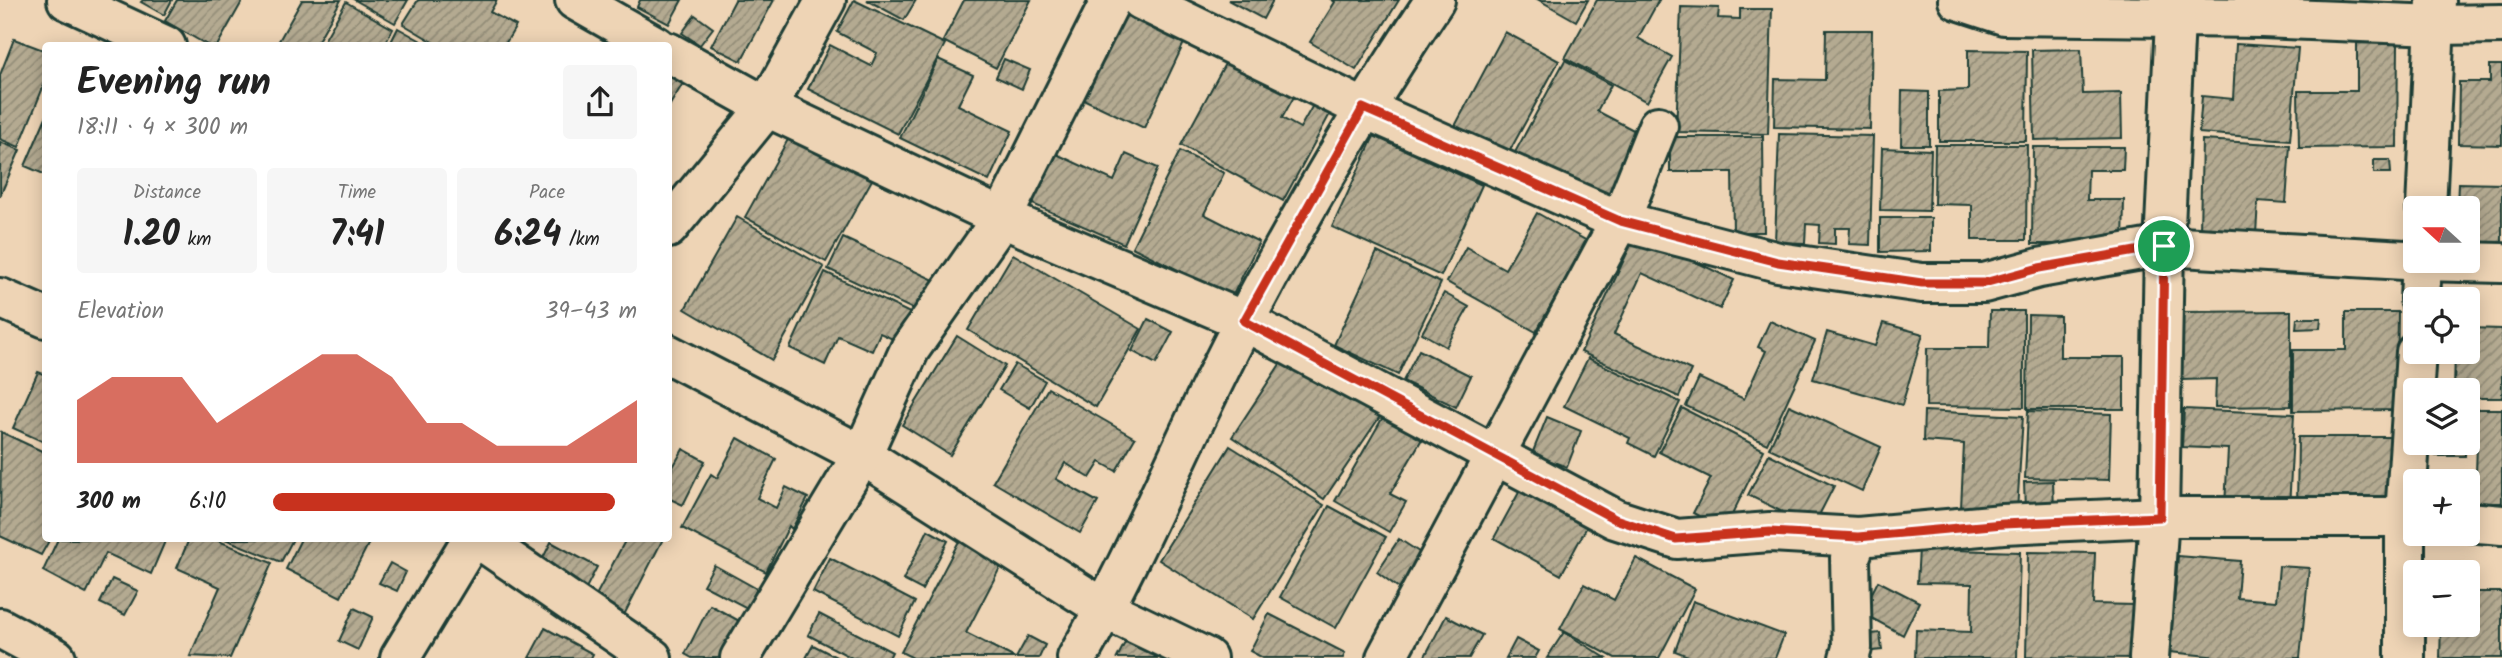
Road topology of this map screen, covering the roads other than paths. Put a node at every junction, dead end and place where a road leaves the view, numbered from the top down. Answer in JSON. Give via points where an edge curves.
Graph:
{"nodes":[{"id":1,"x":67,"y":0,"type":"edge"},
{"id":2,"x":575,"y":0,"type":"edge"},
{"id":3,"x":827,"y":0,"type":"edge"},
{"id":4,"x":1111,"y":0,"type":"edge"},
{"id":5,"x":1141,"y":0,"type":"edge"},
{"id":6,"x":1435,"y":0,"type":"edge"},
{"id":7,"x":1958,"y":0,"type":"edge"},
{"id":8,"x":2177,"y":9,"type":"edge"},
{"id":9,"x":2437,"y":13,"type":"edge"},
{"id":10,"x":2502,"y":24,"type":"edge"},
{"id":11,"x":157,"y":42,"type":"edge"},
{"id":12,"x":649,"y":42,"type":"edge"},
{"id":13,"x":672,"y":54,"type":"edge"},
{"id":14,"x":767,"y":107,"type":"junction"},
{"id":15,"x":1363,"y":108,"type":"junction"},
{"id":16,"x":1658,"y":126,"type":"dead end"},
{"id":17,"x":2427,"y":196,"type":"edge"},
{"id":18,"x":1002,"y":218,"type":"junction"},
{"id":19,"x":1620,"y":221,"type":"junction"},
{"id":20,"x":672,"y":223,"type":"edge"},
{"id":21,"x":2164,"y":246,"type":"junction"},
{"id":22,"x":2403,"y":260,"type":"edge"},
{"id":23,"x":2480,"y":262,"type":"edge"},
{"id":24,"x":2502,"y":263,"type":"edge"},
{"id":25,"x":0,"y":298,"type":"edge"},
{"id":26,"x":42,"y":316,"type":"edge"},
{"id":27,"x":1244,"y":321,"type":"junction"},
{"id":28,"x":672,"y":356,"type":"edge"},
{"id":29,"x":2416,"y":364,"type":"edge"},
{"id":30,"x":862,"y":455,"type":"junction"},
{"id":31,"x":1496,"y":456,"type":"junction"},
{"id":32,"x":2412,"y":469,"type":"edge"},
{"id":33,"x":2403,"y":516,"type":"edge"},
{"id":34,"x":2160,"y":517,"type":"junction"},
{"id":35,"x":2480,"y":523,"type":"edge"},
{"id":36,"x":2502,"y":525,"type":"edge"},
{"id":37,"x":1858,"y":537,"type":"junction"},
{"id":38,"x":470,"y":542,"type":"edge"},
{"id":39,"x":483,"y":542,"type":"edge"},
{"id":40,"x":2409,"y":546,"type":"edge"},
{"id":41,"x":1105,"y":610,"type":"junction"},
{"id":42,"x":0,"y":628,"type":"edge"},
{"id":43,"x":56,"y":658,"type":"edge"},
{"id":44,"x":400,"y":658,"type":"edge"},
{"id":45,"x":652,"y":658,"type":"edge"},
{"id":46,"x":740,"y":658,"type":"edge"},
{"id":47,"x":1077,"y":658,"type":"edge"},
{"id":48,"x":1207,"y":658,"type":"edge"},
{"id":49,"x":1385,"y":658,"type":"edge"},
{"id":50,"x":1849,"y":658,"type":"edge"},
{"id":51,"x":2149,"y":658,"type":"edge"},
{"id":52,"x":2405,"y":658,"type":"edge"}],
"edges":[{"from":1,"to":11,"type":"street"},
{"from":2,"to":12,"type":"street"},
{"from":3,"to":14,"type":"street"},
{"from":4,"to":18,"type":"street"},
{"from":5,"to":15,"type":"street"},
{"from":6,"to":15,"type":"street"},
{"from":7,"to":8,"type":"street","via":[[2004,15]]},
{"from":8,"to":9,"type":"street","via":[[2262,18]]},
{"from":8,"to":21,"type":"street"},
{"from":9,"to":10,"type":"street"},
{"from":9,"to":17,"type":"street"},
{"from":13,"to":14,"type":"street"},
{"from":14,"to":18,"type":"street"},
{"from":14,"to":20,"type":"street"},
{"from":15,"to":19,"type":"street"},
{"from":15,"to":27,"type":"street"},
{"from":16,"to":19,"type":"street"},
{"from":18,"to":27,"type":"street"},
{"from":18,"to":30,"type":"street","via":[[911,349]]},
{"from":19,"to":21,"type":"street","via":[[1778,262],[1922,283],[1984,283],[2039,268]]},
{"from":19,"to":31,"type":"street"},
{"from":21,"to":22,"type":"street"},
{"from":21,"to":34,"type":"street"},
{"from":23,"to":24,"type":"street"},
{"from":25,"to":26,"type":"street"},
{"from":27,"to":31,"type":"street"},
{"from":27,"to":41,"type":"street"},
{"from":28,"to":30,"type":"street"},
{"from":29,"to":32,"type":"street"},
{"from":30,"to":41,"type":"street"},
{"from":30,"to":46,"type":"street"},
{"from":31,"to":37,"type":"street","via":[[1615,519],[1676,539],[1770,532]]},
{"from":31,"to":49,"type":"street"},
{"from":33,"to":34,"type":"street"},
{"from":34,"to":37,"type":"street"},
{"from":34,"to":51,"type":"street"},
{"from":35,"to":36,"type":"street"},
{"from":37,"to":50,"type":"street","via":[[1850,557]]},
{"from":38,"to":44,"type":"street"},
{"from":39,"to":45,"type":"street"},
{"from":40,"to":52,"type":"street"},
{"from":41,"to":47,"type":"street"},
{"from":41,"to":48,"type":"street"},
{"from":42,"to":43,"type":"street"}]}
